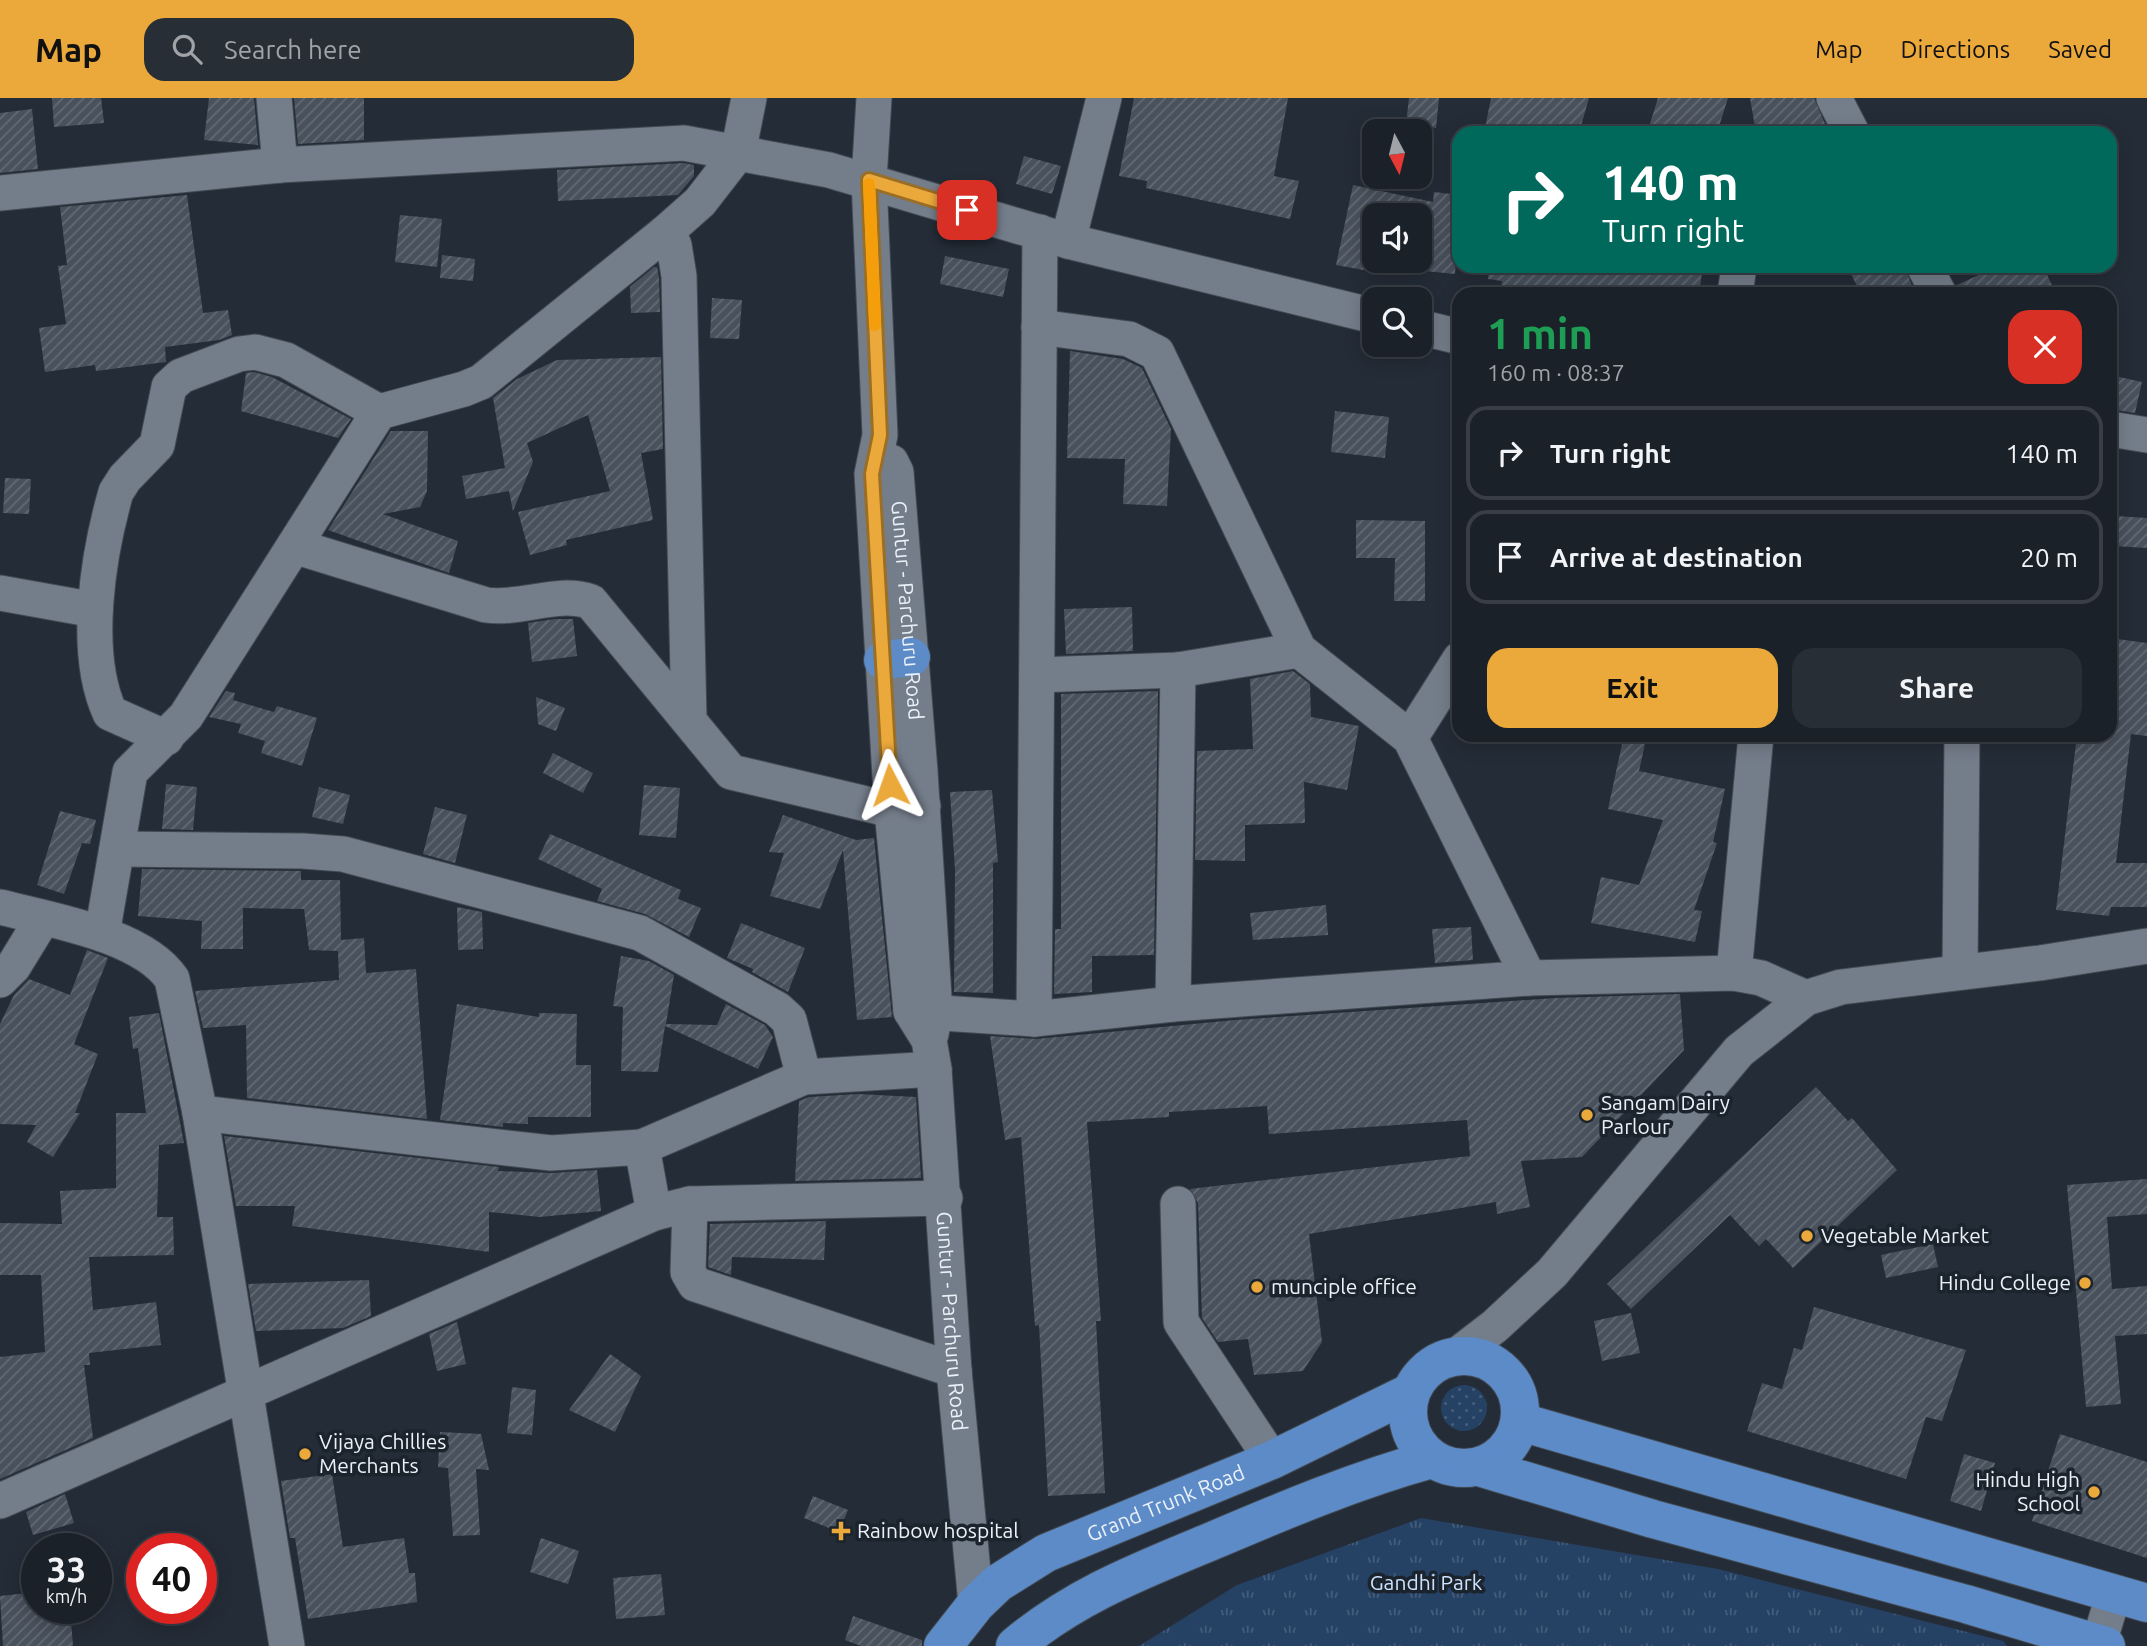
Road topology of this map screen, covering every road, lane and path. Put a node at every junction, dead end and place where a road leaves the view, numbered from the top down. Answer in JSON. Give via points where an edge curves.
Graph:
{"nodes":[{"id":1,"x":274,"y":98,"type":"edge"},
{"id":2,"x":749,"y":98,"type":"edge"},
{"id":3,"x":874,"y":98,"type":"edge"},
{"id":4,"x":1104,"y":98,"type":"edge"},
{"id":5,"x":1834,"y":98,"type":"edge"},
{"id":6,"x":1848,"y":126,"type":"edge"},
{"id":7,"x":738,"y":153,"type":"junction"},
{"id":8,"x":280,"y":164,"type":"junction"},
{"id":9,"x":869,"y":180,"type":"junction"},
{"id":10,"x":0,"y":193,"type":"edge"},
{"id":11,"x":665,"y":233,"type":"junction"},
{"id":12,"x":1054,"y":236,"type":"junction"},
{"id":13,"x":1362,"y":313,"type":"edge"},
{"id":14,"x":1040,"y":327,"type":"junction"},
{"id":15,"x":1432,"y":330,"type":"edge"},
{"id":16,"x":1452,"y":335,"type":"edge"},
{"id":17,"x":379,"y":412,"type":"junction"},
{"id":18,"x":2117,"y":430,"type":"edge"},
{"id":19,"x":2147,"y":435,"type":"edge"},
{"id":20,"x":294,"y":546,"type":"junction"},
{"id":21,"x":0,"y":593,"type":"edge"},
{"id":22,"x":95,"y":610,"type":"junction"},
{"id":23,"x":1299,"y":650,"type":"junction"},
{"id":24,"x":1178,"y":670,"type":"junction"},
{"id":25,"x":1452,"y":672,"type":"edge"},
{"id":26,"x":1037,"y":675,"type":"junction"},
{"id":27,"x":689,"y":719,"type":"junction"},
{"id":28,"x":166,"y":738,"type":"junction"},
{"id":29,"x":1410,"y":738,"type":"junction"},
{"id":30,"x":1755,"y":742,"type":"edge"},
{"id":31,"x":1962,"y":742,"type":"edge"},
{"id":32,"x":907,"y":808,"type":"junction"},
{"id":33,"x":117,"y":849,"type":"junction"},
{"id":34,"x":0,"y":907,"type":"edge"},
{"id":35,"x":43,"y":918,"type":"junction"},
{"id":36,"x":102,"y":934,"type":"junction"},
{"id":37,"x":2147,"y":946,"type":"edge"},
{"id":38,"x":2147,"y":961,"type":"edge"},
{"id":39,"x":1960,"y":971,"type":"junction"},
{"id":40,"x":1734,"y":973,"type":"junction"},
{"id":41,"x":1529,"y":978,"type":"junction"},
{"id":42,"x":0,"y":980,"type":"edge"},
{"id":43,"x":1806,"y":998,"type":"junction"},
{"id":44,"x":1173,"y":1004,"type":"junction"},
{"id":45,"x":1034,"y":1019,"type":"junction"},
{"id":46,"x":928,"y":1033,"type":"junction"},
{"id":47,"x":804,"y":1077,"type":"junction"},
{"id":48,"x":200,"y":1114,"type":"junction"},
{"id":49,"x":642,"y":1147,"type":"junction"},
{"id":50,"x":945,"y":1198,"type":"junction"},
{"id":51,"x":1178,"y":1204,"type":"dead end"},
{"id":52,"x":690,"y":1205,"type":"junction"},
{"id":53,"x":654,"y":1213,"type":"junction"},
{"id":54,"x":1469,"y":1357,"type":"junction"},
{"id":55,"x":954,"y":1370,"type":"junction"},
{"id":56,"x":246,"y":1391,"type":"junction"},
{"id":57,"x":1411,"y":1392,"type":"junction"},
{"id":58,"x":1521,"y":1422,"type":"junction"},
{"id":59,"x":1432,"y":1458,"type":"junction"},
{"id":60,"x":1272,"y":1460,"type":"junction"},
{"id":61,"x":1479,"y":1467,"type":"junction"},
{"id":62,"x":0,"y":1501,"type":"edge"},
{"id":63,"x":2131,"y":1598,"type":"edge"},
{"id":64,"x":976,"y":1604,"type":"junction"},
{"id":65,"x":2101,"y":1645,"type":"edge"},
{"id":66,"x":288,"y":1646,"type":"edge"},
{"id":67,"x":943,"y":1646,"type":"edge"},
{"id":68,"x":1006,"y":1646,"type":"edge"},
{"id":69,"x":1016,"y":1646,"type":"edge"}],
"edges":[{"from":1,"to":8,"type":"street"},
{"from":2,"to":7,"type":"street"},
{"from":3,"to":9,"type":"street","name":"Guntur - Parchuru Road"},
{"from":4,"to":12,"type":"street"},
{"from":5,"to":6,"type":"street"},
{"from":7,"to":8,"type":"street","via":[[658,143]]},
{"from":7,"to":9,"type":"street"},
{"from":7,"to":11,"type":"street","via":[[700,202]]},
{"from":8,"to":10,"type":"street"},
{"from":9,"to":12,"type":"street"},
{"from":9,"to":32,"type":"street","name":"Guntur - Parchuru Road","via":[[880,435],[895,472],[897,659]]},
{"from":11,"to":17,"type":"street","via":[[481,382]]},
{"from":11,"to":27,"type":"street","via":[[674,245],[678,276]]},
{"from":12,"to":13,"type":"street"},
{"from":12,"to":14,"type":"street"},
{"from":14,"to":23,"type":"street","via":[[1129,339],[1157,353]]},
{"from":14,"to":26,"type":"street"},
{"from":15,"to":16,"type":"street"},
{"from":17,"to":20,"type":"street"},
{"from":17,"to":22,"type":"street","via":[[271,354],[239,354],[181,376],[164,399],[157,445],[117,492]]},
{"from":18,"to":19,"type":"street"},
{"from":20,"to":27,"type":"street","via":[[486,605],[567,598],[591,601]]},
{"from":20,"to":28,"type":"street","via":[[186,716]]},
{"from":21,"to":22,"type":"street"},
{"from":22,"to":28,"type":"street","via":[[100,681],[110,713]]},
{"from":23,"to":24,"type":"street"},
{"from":23,"to":29,"type":"street"},
{"from":24,"to":26,"type":"street"},
{"from":24,"to":44,"type":"street"},
{"from":25,"to":29,"type":"street"},
{"from":26,"to":45,"type":"street"},
{"from":27,"to":32,"type":"street","via":[[732,772]]},
{"from":28,"to":33,"type":"street","via":[[130,772]]},
{"from":29,"to":41,"type":"street"},
{"from":30,"to":40,"type":"street"},
{"from":31,"to":39,"type":"street"},
{"from":32,"to":46,"type":"street","name":"Guntur - Parchuru Road"},
{"from":33,"to":36,"type":"street"},
{"from":33,"to":47,"type":"street","via":[[343,854],[640,933],[777,1009],[789,1020]]},
{"from":34,"to":35,"type":"street"},
{"from":35,"to":36,"type":"street"},
{"from":35,"to":42,"type":"street"},
{"from":36,"to":48,"type":"street","via":[[149,956],[172,979]]},
{"from":37,"to":39,"type":"street"},
{"from":38,"to":54,"type":"street","via":[[1846,1001],[1812,1012],[1745,1064],[1558,1287]]},
{"from":39,"to":43,"type":"street","via":[[1841,987]]},
{"from":40,"to":41,"type":"street"},
{"from":40,"to":43,"type":"street","via":[[1761,978]]},
{"from":41,"to":44,"type":"street"},
{"from":43,"to":54,"type":"street","via":[[1739,1051],[1552,1273]]},
{"from":44,"to":45,"type":"street"},
{"from":45,"to":46,"type":"street"},
{"from":46,"to":47,"type":"street"},
{"from":46,"to":50,"type":"street","name":"Guntur - Parchuru Road"},
{"from":47,"to":49,"type":"street"},
{"from":48,"to":49,"type":"street","via":[[551,1153]]},
{"from":48,"to":56,"type":"street"},
{"from":49,"to":53,"type":"street"},
{"from":50,"to":52,"type":"street"},
{"from":50,"to":55,"type":"street","name":"Guntur - Parchuru Road"},
{"from":51,"to":60,"type":"street","via":[[1181,1322]]},
{"from":52,"to":53,"type":"street"},
{"from":52,"to":55,"type":"street","via":[[688,1272],[695,1284]]},
{"from":53,"to":56,"type":"street"},
{"from":54,"to":57,"type":"main road","via":[[1438,1362]]},
{"from":54,"to":58,"type":"main road","via":[[1500,1367],[1514,1383]]},
{"from":55,"to":64,"type":"street","name":"Guntur - Parchuru Road"},
{"from":56,"to":62,"type":"street"},
{"from":56,"to":66,"type":"street"},
{"from":57,"to":59,"type":"main road","via":[[1407,1415],[1415,1440]]},
{"from":57,"to":60,"type":"main road","name":"Grand Trunk Road"},
{"from":58,"to":61,"type":"main road","via":[[1512,1443]]},
{"from":58,"to":63,"type":"main road"},
{"from":59,"to":61,"type":"main road","via":[[1457,1468]]},
{"from":59,"to":69,"type":"main road","via":[[1326,1492],[1098,1589],[1049,1618]]},
{"from":60,"to":64,"type":"main road","name":"Grand Trunk Road","via":[[1046,1553],[998,1583]]},
{"from":61,"to":65,"type":"main road"},
{"from":63,"to":65,"type":"street"},
{"from":64,"to":67,"type":"main road","name":"Grand Trunk Road"},
{"from":64,"to":68,"type":"main road"}]}
